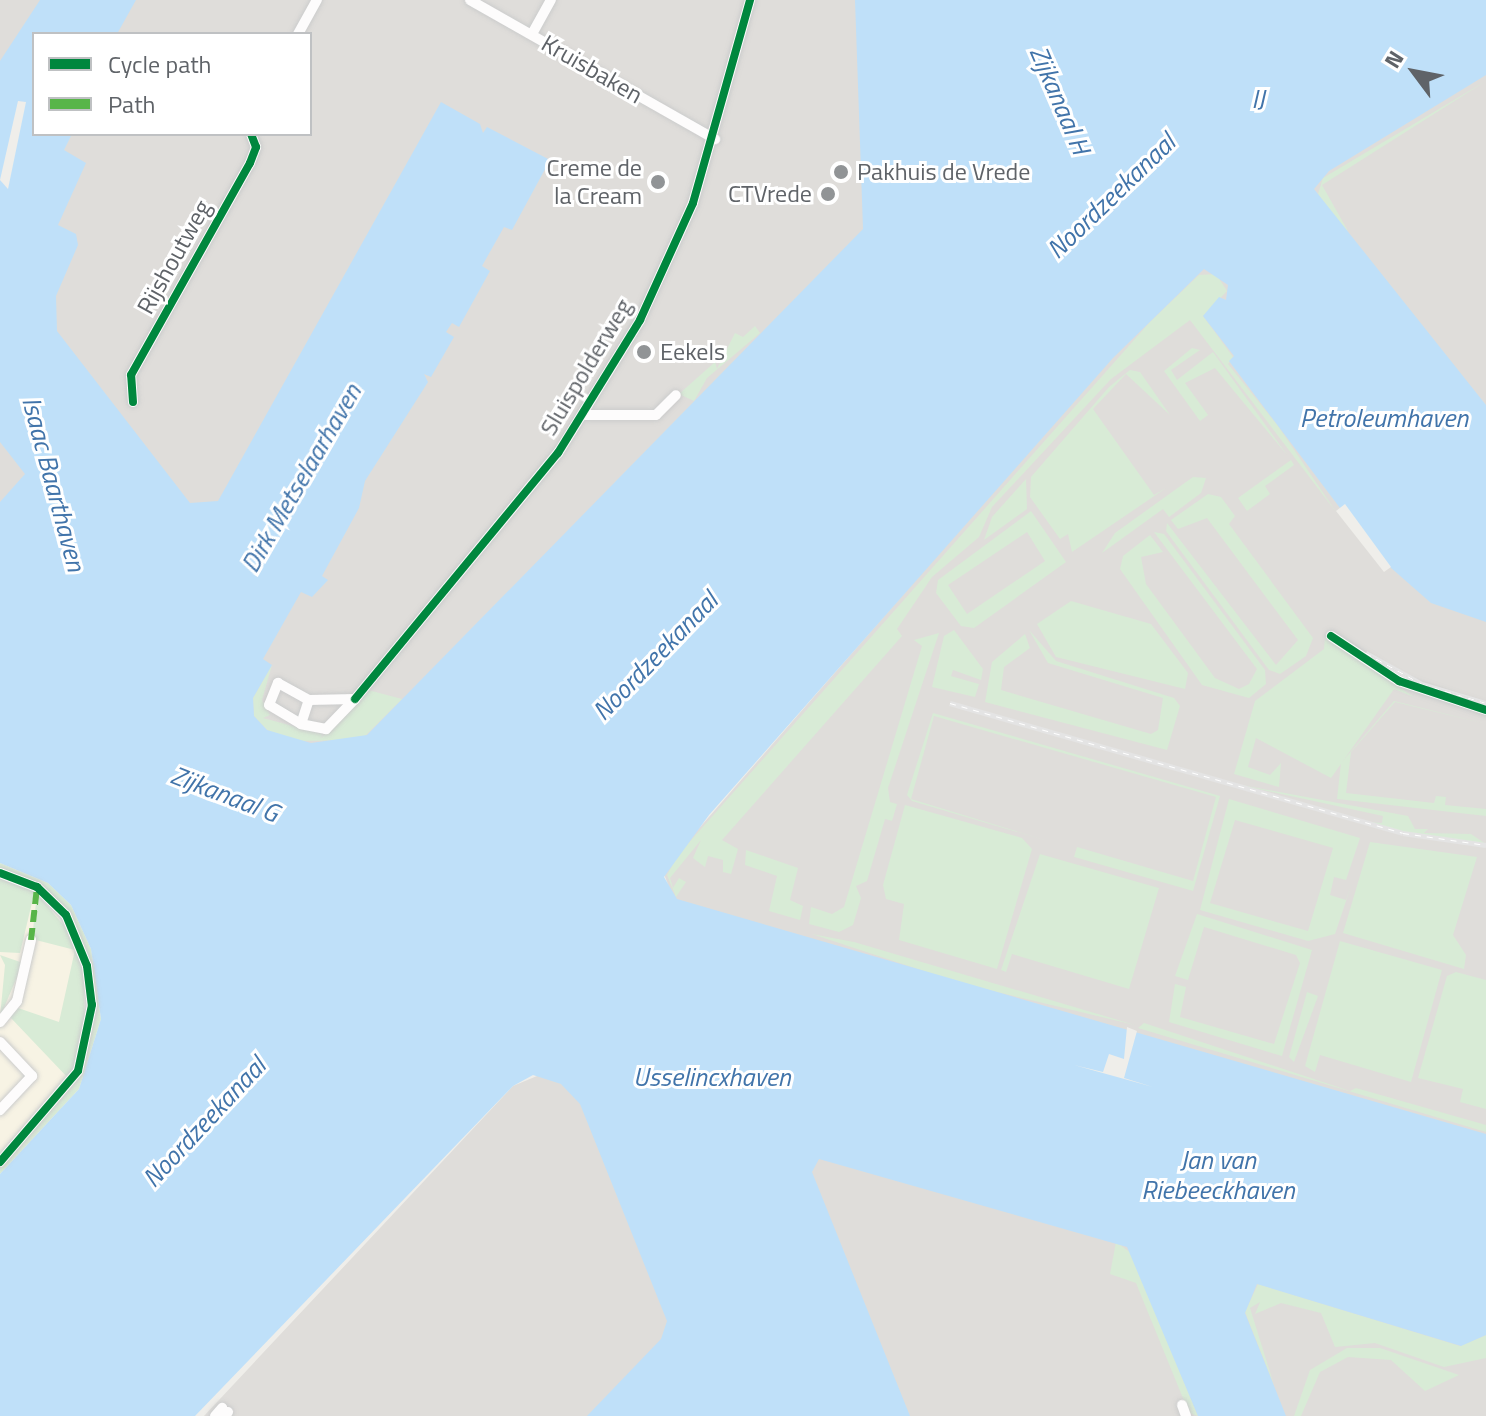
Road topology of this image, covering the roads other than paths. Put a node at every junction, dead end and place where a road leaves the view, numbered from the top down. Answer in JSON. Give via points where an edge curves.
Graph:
{"nodes":[{"id":1,"x":317,"y":0,"type":"edge"},
{"id":2,"x":470,"y":0,"type":"edge"},
{"id":3,"x":551,"y":0,"type":"edge"},
{"id":4,"x":750,"y":0,"type":"edge"},
{"id":5,"x":299,"y":32,"type":"edge"},
{"id":6,"x":532,"y":34,"type":"junction"},
{"id":7,"x":252,"y":136,"type":"edge"},
{"id":8,"x":715,"y":139,"type":"junction"},
{"id":9,"x":676,"y":395,"type":"dead end"},
{"id":10,"x":133,"y":402,"type":"dead end"},
{"id":11,"x":584,"y":415,"type":"junction"},
{"id":12,"x":1331,"y":636,"type":"dead end"},
{"id":13,"x":355,"y":699,"type":"junction"},
{"id":14,"x":309,"y":700,"type":"junction"},
{"id":15,"x":1486,"y":710,"type":"edge"},
{"id":16,"x":301,"y":724,"type":"junction"},
{"id":17,"x":0,"y":873,"type":"edge"},
{"id":18,"x":31,"y":940,"type":"dead end"},
{"id":19,"x":0,"y":1022,"type":"edge"},
{"id":20,"x":0,"y":1042,"type":"edge"},
{"id":21,"x":0,"y":1110,"type":"edge"},
{"id":22,"x":0,"y":1162,"type":"edge"}],
"edges":[{"from":1,"to":5,"type":"street"},
{"from":2,"to":6,"type":"street","name":"Kruisbaken"},
{"from":3,"to":6,"type":"street"},
{"from":4,"to":8,"type":"street","name":"Sluispolderweg"},
{"from":6,"to":8,"type":"street","name":"Kruisbaken"},
{"from":7,"to":10,"type":"street","name":"Rijshoutweg","via":[[256,147],[250,163],[131,375]]},
{"from":8,"to":11,"type":"street","name":"Sluispolderweg","via":[[650,299]]},
{"from":9,"to":11,"type":"street","name":"Sluispolderweg","via":[[656,415]]},
{"from":11,"to":13,"type":"street","name":"Sluispolderweg"},
{"from":12,"to":15,"type":"street","via":[[1399,681]]},
{"from":13,"to":14,"type":"street"},
{"from":13,"to":16,"type":"street","name":"Sluispolderweg","via":[[326,729]]},
{"from":14,"to":16,"type":"street"},
{"from":14,"to":16,"type":"street","via":[[278,683],[271,692],[274,713]]},
{"from":17,"to":22,"type":"street","via":[[50,897],[79,941],[92,1005],[82,1064]]},
{"from":18,"to":19,"type":"street","via":[[17,1001]]},
{"from":20,"to":21,"type":"street","via":[[32,1076]]}]}
